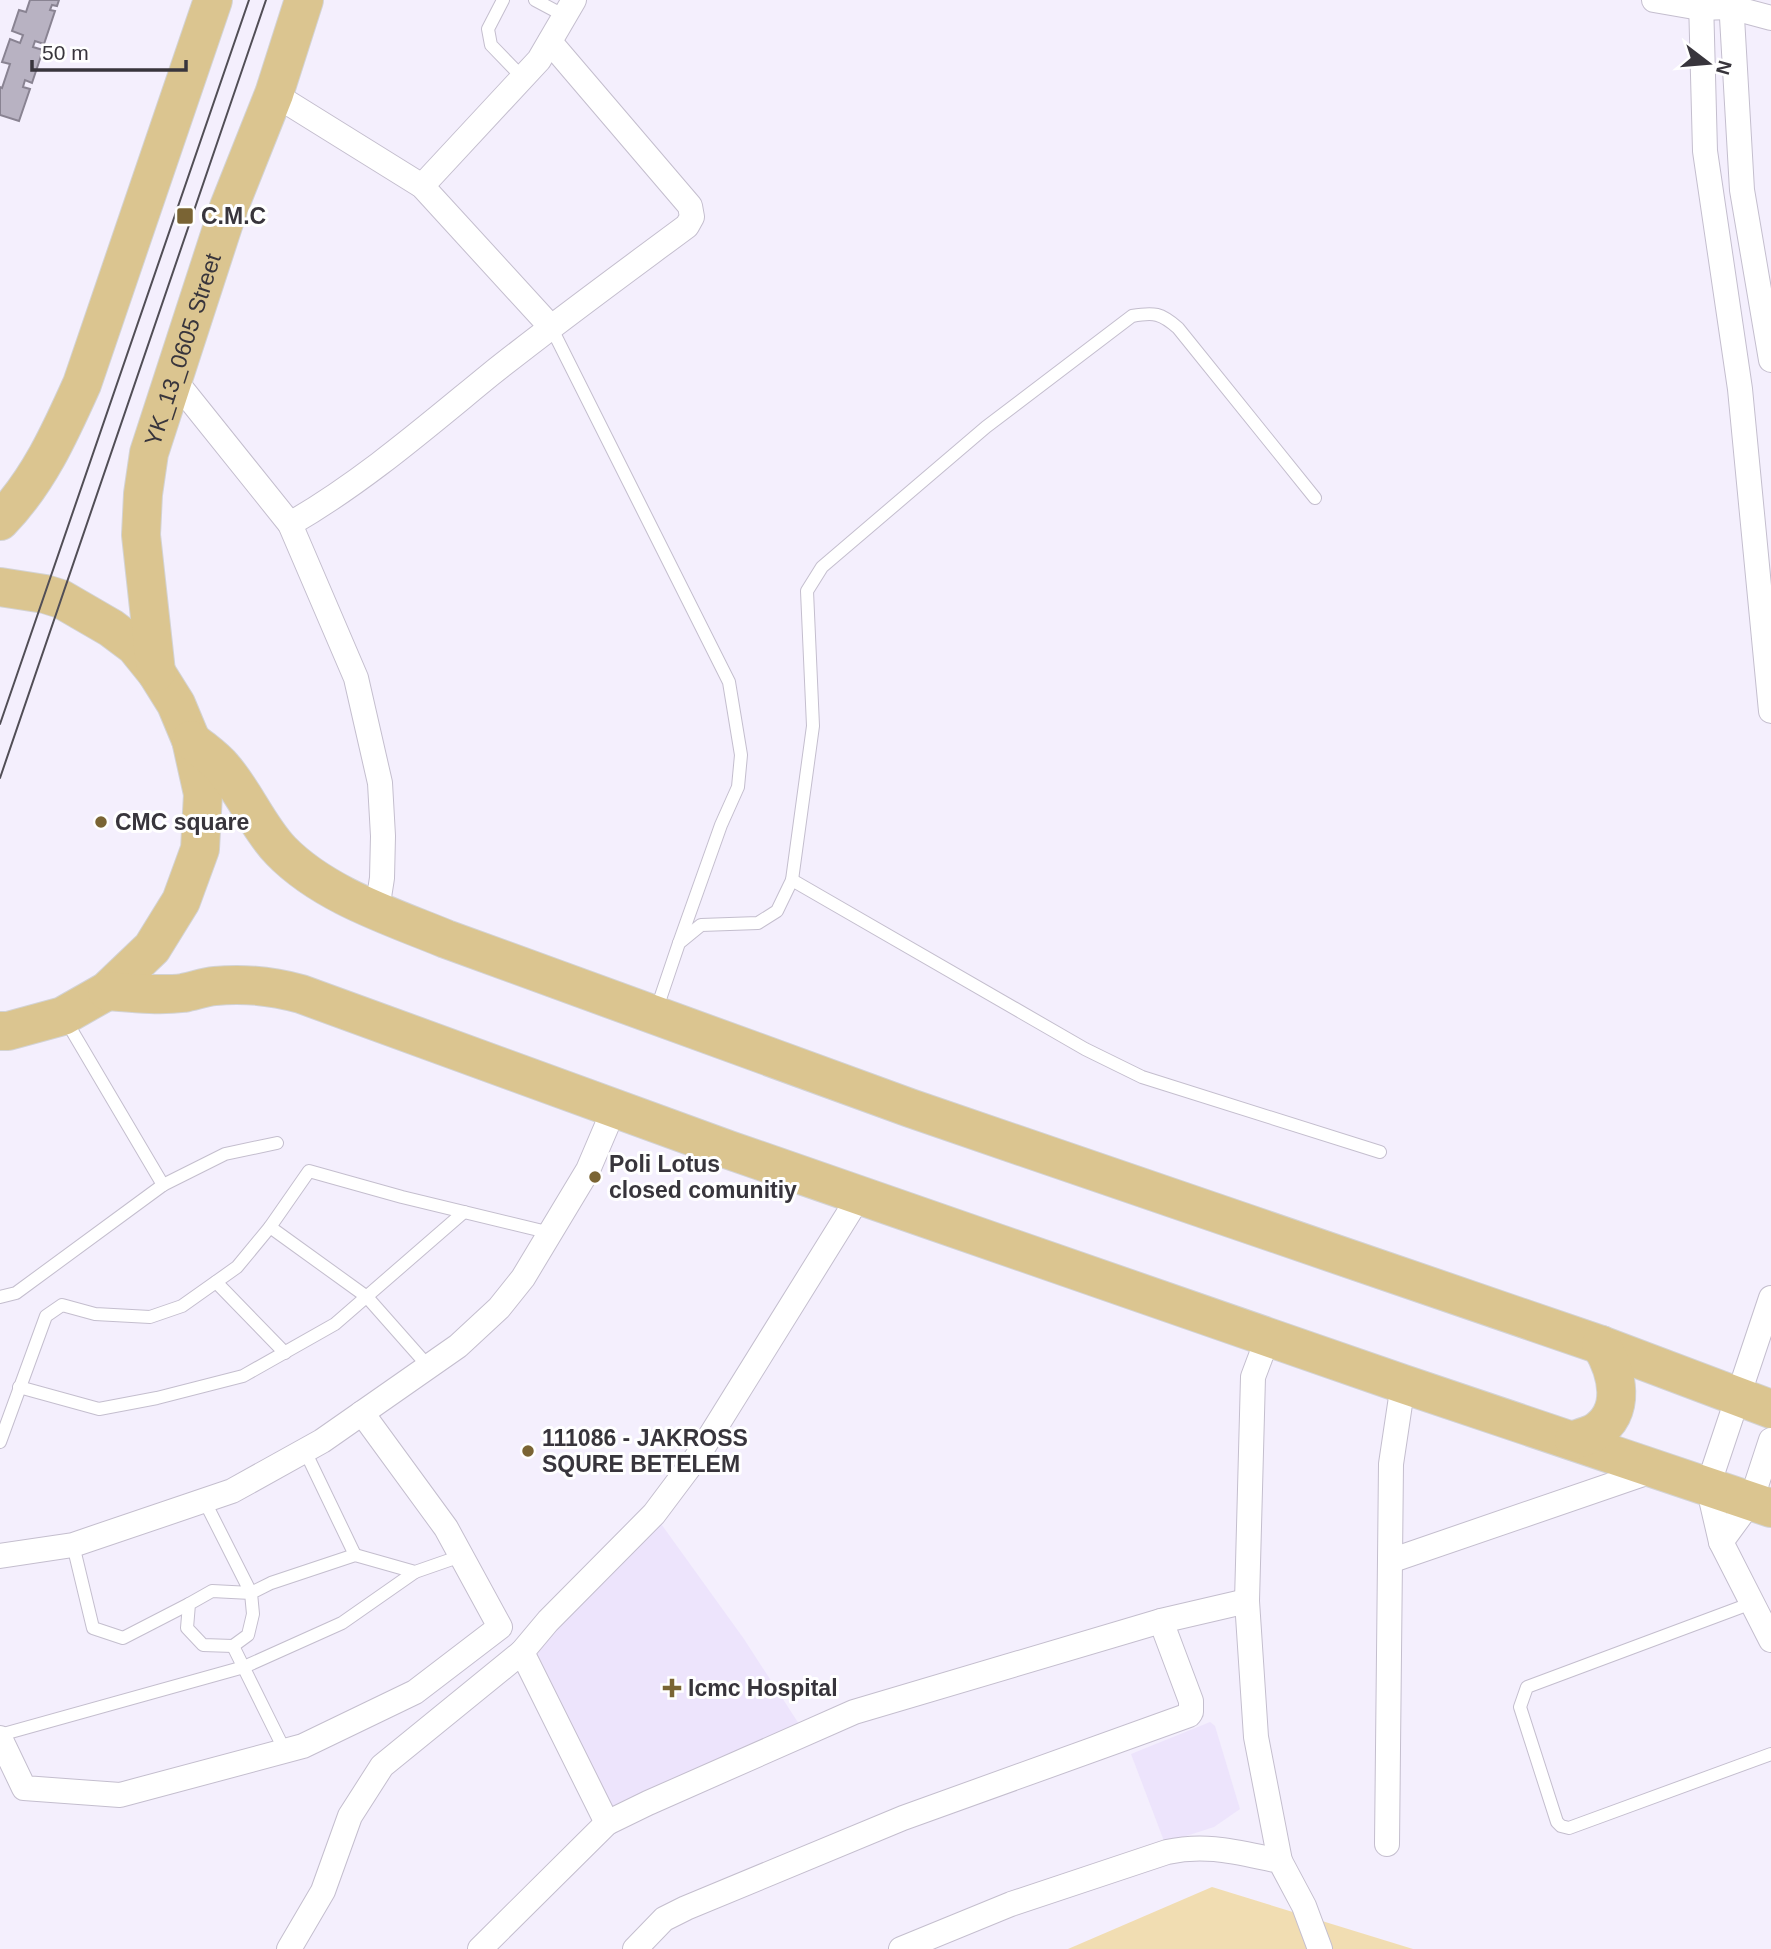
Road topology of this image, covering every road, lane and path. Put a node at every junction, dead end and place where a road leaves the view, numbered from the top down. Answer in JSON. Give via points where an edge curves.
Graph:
{"nodes":[{"id":1,"x":213,"y":0,"type":"edge"},
{"id":2,"x":304,"y":0,"type":"edge"},
{"id":3,"x":503,"y":0,"type":"edge"},
{"id":4,"x":535,"y":0,"type":"edge"},
{"id":5,"x":1654,"y":0,"type":"edge"},
{"id":6,"x":1700,"y":4,"type":"edge"},
{"id":7,"x":1730,"y":4,"type":"edge"},
{"id":8,"x":569,"y":8,"type":"edge"},
{"id":9,"x":1771,"y":18,"type":"edge"},
{"id":10,"x":550,"y":42,"type":"junction"},
{"id":11,"x":523,"y":78,"type":"junction"},
{"id":12,"x":274,"y":94,"type":"junction"},
{"id":13,"x":422,"y":186,"type":"junction"},
{"id":14,"x":551,"y":327,"type":"junction"},
{"id":15,"x":1771,"y":360,"type":"edge"},
{"id":16,"x":173,"y":378,"type":"junction"},
{"id":17,"x":1315,"y":498,"type":"dead end"},
{"id":18,"x":0,"y":521,"type":"edge"},
{"id":19,"x":290,"y":524,"type":"junction"},
{"id":20,"x":0,"y":586,"type":"edge"},
{"id":21,"x":156,"y":672,"type":"junction"},
{"id":22,"x":1771,"y":711,"type":"edge"},
{"id":23,"x":191,"y":740,"type":"junction"},
{"id":24,"x":792,"y":880,"type":"junction"},
{"id":25,"x":377,"y":910,"type":"junction"},
{"id":26,"x":679,"y":943,"type":"junction"},
{"id":27,"x":107,"y":991,"type":"junction"},
{"id":28,"x":655,"y":1014,"type":"junction"},
{"id":29,"x":63,"y":1016,"type":"junction"},
{"id":30,"x":3,"y":1034,"type":"edge"},
{"id":31,"x":614,"y":1109,"type":"junction"},
{"id":32,"x":276,"y":1143,"type":"dead end"},
{"id":33,"x":1380,"y":1152,"type":"dead end"},
{"id":34,"x":163,"y":1185,"type":"junction"},
{"id":35,"x":860,"y":1195,"type":"junction"},
{"id":36,"x":464,"y":1212,"type":"junction"},
{"id":37,"x":270,"y":1227,"type":"junction"},
{"id":38,"x":551,"y":1233,"type":"junction"},
{"id":39,"x":216,"y":1282,"type":"junction"},
{"id":40,"x":0,"y":1297,"type":"edge"},
{"id":41,"x":367,"y":1297,"type":"junction"},
{"id":42,"x":1771,"y":1297,"type":"edge"},
{"id":43,"x":1274,"y":1340,"type":"junction"},
{"id":44,"x":1601,"y":1345,"type":"junction"},
{"id":45,"x":285,"y":1353,"type":"junction"},
{"id":46,"x":428,"y":1366,"type":"junction"},
{"id":47,"x":1403,"y":1384,"type":"junction"},
{"id":48,"x":19,"y":1387,"type":"junction"},
{"id":49,"x":1754,"y":1403,"type":"edge"},
{"id":50,"x":362,"y":1413,"type":"junction"},
{"id":51,"x":1574,"y":1440,"type":"junction"},
{"id":52,"x":1771,"y":1440,"type":"edge"},
{"id":53,"x":0,"y":1442,"type":"edge"},
{"id":54,"x":305,"y":1451,"type":"junction"},
{"id":55,"x":1655,"y":1470,"type":"junction"},
{"id":56,"x":1708,"y":1486,"type":"junction"},
{"id":57,"x":205,"y":1500,"type":"junction"},
{"id":58,"x":1761,"y":1505,"type":"edge"},
{"id":59,"x":1721,"y":1542,"type":"junction"},
{"id":60,"x":73,"y":1545,"type":"junction"},
{"id":61,"x":355,"y":1555,"type":"junction"},
{"id":62,"x":0,"y":1556,"type":"edge"},
{"id":63,"x":461,"y":1556,"type":"junction"},
{"id":64,"x":1390,"y":1561,"type":"junction"},
{"id":65,"x":415,"y":1572,"type":"junction"},
{"id":66,"x":251,"y":1592,"type":"junction"},
{"id":67,"x":1247,"y":1601,"type":"junction"},
{"id":68,"x":1752,"y":1603,"type":"junction"},
{"id":69,"x":189,"y":1604,"type":"junction"},
{"id":70,"x":1160,"y":1621,"type":"junction"},
{"id":71,"x":1771,"y":1640,"type":"edge"},
{"id":72,"x":233,"y":1646,"type":"junction"},
{"id":73,"x":522,"y":1652,"type":"junction"},
{"id":74,"x":244,"y":1667,"type":"junction"},
{"id":75,"x":0,"y":1737,"type":"edge"},
{"id":76,"x":285,"y":1751,"type":"junction"},
{"id":77,"x":1771,"y":1754,"type":"edge"},
{"id":78,"x":607,"y":1823,"type":"junction"},
{"id":79,"x":1387,"y":1844,"type":"dead end"},
{"id":80,"x":1280,"y":1861,"type":"junction"},
{"id":81,"x":289,"y":1949,"type":"edge"},
{"id":82,"x":480,"y":1949,"type":"edge"},
{"id":83,"x":635,"y":1949,"type":"edge"},
{"id":84,"x":901,"y":1949,"type":"edge"},
{"id":85,"x":1320,"y":1949,"type":"edge"}],
"edges":[{"from":1,"to":18,"type":"main road","via":[[82,384],[58,438],[17,504]]},
{"from":2,"to":12,"type":"main road","name":"YK_13_0605 Street"},
{"from":3,"to":11,"type":"lane","via":[[488,29],[491,45]]},
{"from":4,"to":8,"type":"lane"},
{"from":5,"to":6,"type":"street"},
{"from":6,"to":7,"type":"street"},
{"from":6,"to":22,"type":"street","via":[[1705,151],[1740,389]]},
{"from":7,"to":9,"type":"street"},
{"from":7,"to":15,"type":"street","via":[[1742,190]]},
{"from":8,"to":10,"type":"street"},
{"from":10,"to":11,"type":"street"},
{"from":10,"to":14,"type":"street","via":[[690,206],[692,218]]},
{"from":11,"to":13,"type":"street"},
{"from":12,"to":13,"type":"street"},
{"from":12,"to":16,"type":"main road","name":"YK_13_0605 Street","via":[[229,207]]},
{"from":13,"to":14,"type":"street"},
{"from":14,"to":19,"type":"street","via":[[364,476]]},
{"from":14,"to":26,"type":"lane","via":[[729,682],[741,755],[737,787]]},
{"from":16,"to":19,"type":"street"},
{"from":16,"to":21,"type":"main road","name":"YK_13_0605 Street","via":[[149,453],[143,494],[141,535]]},
{"from":17,"to":24,"type":"lane","via":[[1165,316],[1132,316],[1090,346],[900,499],[822,567],[807,591],[813,726]]},
{"from":19,"to":25,"type":"street","via":[[356,678],[380,783],[383,836]]},
{"from":20,"to":21,"type":"main road","via":[[61,600],[135,646]]},
{"from":21,"to":23,"type":"main road"},
{"from":23,"to":25,"type":"main road","via":[[223,767],[280,850],[304,872]]},
{"from":23,"to":27,"type":"main road","via":[[204,794],[200,849],[181,901],[152,948]]},
{"from":24,"to":26,"type":"lane","via":[[777,911],[758,923],[701,925]]},
{"from":24,"to":33,"type":"lane","via":[[1085,1049],[1142,1077]]},
{"from":25,"to":28,"type":"main road"},
{"from":26,"to":28,"type":"lane"},
{"from":27,"to":29,"type":"main road"},
{"from":27,"to":31,"type":"main road","via":[[143,995],[213,986],[271,986]]},
{"from":28,"to":44,"type":"main road","via":[[910,1108]]},
{"from":29,"to":30,"type":"main road"},
{"from":29,"to":34,"type":"lane"},
{"from":31,"to":35,"type":"main road"},
{"from":31,"to":38,"type":"street","via":[[588,1170]]},
{"from":32,"to":34,"type":"lane","via":[[225,1154]]},
{"from":34,"to":40,"type":"lane","via":[[16,1293]]},
{"from":35,"to":43,"type":"main road"},
{"from":35,"to":73,"type":"street","via":[[699,1454],[654,1514]]},
{"from":36,"to":37,"type":"lane","via":[[309,1171]]},
{"from":36,"to":38,"type":"lane"},
{"from":36,"to":41,"type":"lane"},
{"from":37,"to":39,"type":"lane","via":[[237,1266]]},
{"from":37,"to":41,"type":"lane"},
{"from":38,"to":46,"type":"street","via":[[499,1308]]},
{"from":39,"to":45,"type":"lane"},
{"from":39,"to":48,"type":"lane","via":[[182,1307],[150,1317],[95,1314],[62,1305],[46,1316]]},
{"from":41,"to":45,"type":"lane","via":[[335,1324]]},
{"from":41,"to":46,"type":"lane"},
{"from":42,"to":49,"type":"street"},
{"from":43,"to":47,"type":"main road"},
{"from":43,"to":67,"type":"street","via":[[1262,1353],[1253,1377]]},
{"from":44,"to":49,"type":"main road"},
{"from":44,"to":51,"type":"main road","via":[[1614,1369],[1616,1399],[1604,1426]]},
{"from":45,"to":48,"type":"lane","via":[[243,1376],[99,1409]]},
{"from":46,"to":50,"type":"street"},
{"from":47,"to":51,"type":"main road"},
{"from":47,"to":64,"type":"street","via":[[1391,1464]]},
{"from":48,"to":53,"type":"lane"},
{"from":49,"to":56,"type":"street"},
{"from":50,"to":54,"type":"street"},
{"from":50,"to":63,"type":"street","via":[[446,1528]]},
{"from":51,"to":55,"type":"main road"},
{"from":52,"to":58,"type":"street"},
{"from":54,"to":57,"type":"street","via":[[232,1491]]},
{"from":54,"to":61,"type":"lane"},
{"from":55,"to":56,"type":"main road"},
{"from":55,"to":64,"type":"street"},
{"from":56,"to":58,"type":"main road"},
{"from":56,"to":59,"type":"street"},
{"from":57,"to":60,"type":"street"},
{"from":57,"to":66,"type":"lane"},
{"from":58,"to":59,"type":"street"},
{"from":59,"to":68,"type":"street"},
{"from":60,"to":62,"type":"street"},
{"from":60,"to":69,"type":"lane","via":[[93,1628],[123,1638]]},
{"from":61,"to":65,"type":"lane"},
{"from":61,"to":66,"type":"lane"},
{"from":63,"to":65,"type":"lane"},
{"from":63,"to":76,"type":"street","via":[[500,1627],[415,1692]]},
{"from":64,"to":79,"type":"street"},
{"from":65,"to":74,"type":"lane","via":[[342,1623]]},
{"from":66,"to":69,"type":"lane","via":[[212,1591]]},
{"from":66,"to":72,"type":"lane","via":[[253,1614],[248,1635]]},
{"from":67,"to":70,"type":"street"},
{"from":67,"to":80,"type":"street","via":[[1256,1737]]},
{"from":68,"to":71,"type":"street"},
{"from":68,"to":77,"type":"lane","via":[[1527,1687],[1520,1707],[1557,1822],[1569,1828]]},
{"from":69,"to":72,"type":"lane","via":[[187,1628],[203,1645]]},
{"from":70,"to":78,"type":"street","via":[[854,1712]]},
{"from":70,"to":83,"type":"street","via":[[1191,1701],[1189,1715],[903,1818],[686,1908],[664,1919]]},
{"from":72,"to":74,"type":"lane"},
{"from":73,"to":78,"type":"street"},
{"from":73,"to":81,"type":"street","via":[[382,1766],[350,1816],[323,1891]]},
{"from":74,"to":75,"type":"lane"},
{"from":74,"to":76,"type":"lane"},
{"from":75,"to":76,"type":"street","via":[[24,1788],[120,1795]]},
{"from":78,"to":82,"type":"street"},
{"from":80,"to":84,"type":"street","via":[[1218,1849],[1191,1847],[1167,1852],[1010,1904]]},
{"from":80,"to":85,"type":"street"}]}
